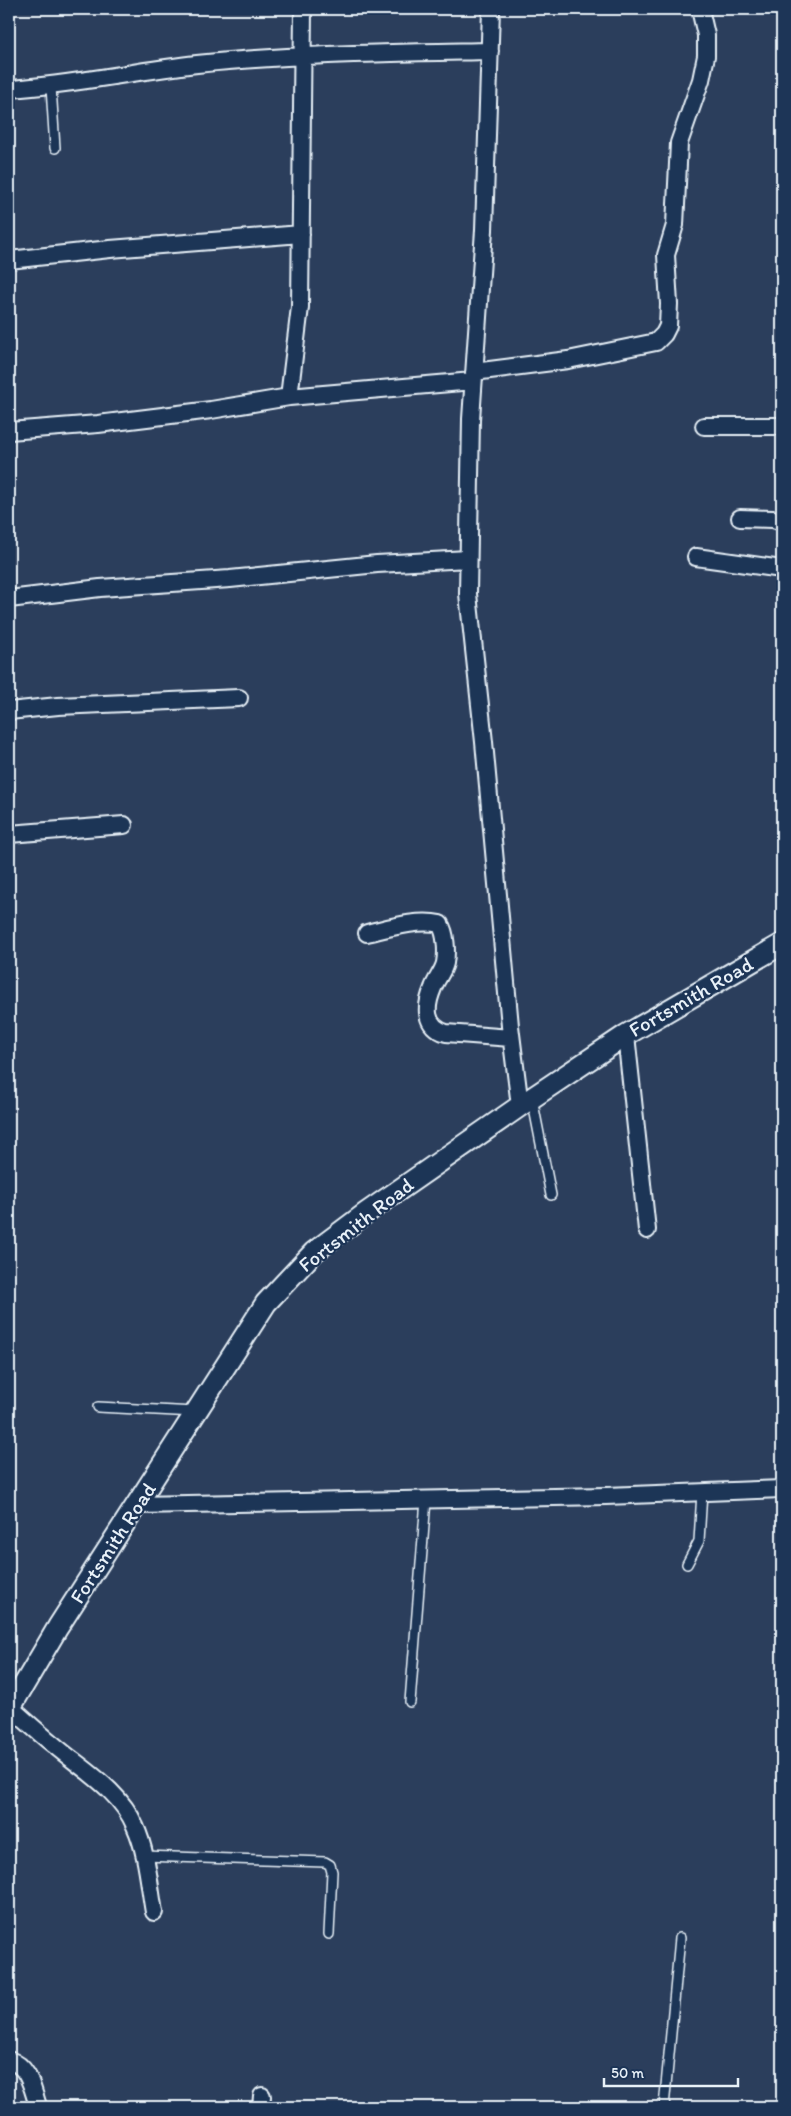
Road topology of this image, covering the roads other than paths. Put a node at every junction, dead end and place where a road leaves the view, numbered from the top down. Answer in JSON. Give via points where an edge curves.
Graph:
{"nodes":[{"id":1,"x":303,"y":9,"type":"edge"},
{"id":2,"x":491,"y":9,"type":"edge"},
{"id":3,"x":700,"y":9,"type":"edge"},
{"id":4,"x":490,"y":51,"type":"junction"},
{"id":5,"x":303,"y":57,"type":"junction"},
{"id":6,"x":51,"y":87,"type":"junction"},
{"id":7,"x":9,"y":89,"type":"edge"},
{"id":8,"x":55,"y":148,"type":"dead end"},
{"id":9,"x":301,"y":234,"type":"junction"},
{"id":10,"x":9,"y":260,"type":"edge"},
{"id":11,"x":474,"y":376,"type":"junction"},
{"id":12,"x":289,"y":397,"type":"junction"},
{"id":13,"x":704,"y":426,"type":"dead end"},
{"id":14,"x":782,"y":426,"type":"edge"},
{"id":15,"x":9,"y":431,"type":"edge"},
{"id":16,"x":740,"y":518,"type":"dead end"},
{"id":17,"x":782,"y":522,"type":"edge"},
{"id":18,"x":696,"y":557,"type":"dead end"},
{"id":19,"x":468,"y":560,"type":"junction"},
{"id":20,"x":782,"y":569,"type":"edge"},
{"id":21,"x":9,"y":599,"type":"edge"},
{"id":22,"x":239,"y":698,"type":"dead end"},
{"id":23,"x":9,"y":711,"type":"edge"},
{"id":24,"x":124,"y":826,"type":"dead end"},
{"id":25,"x":9,"y":834,"type":"edge"},
{"id":26,"x":367,"y":933,"type":"dead end"},
{"id":27,"x":782,"y":944,"type":"edge"},
{"id":28,"x":626,"y":1035,"type":"junction"},
{"id":29,"x":511,"y":1038,"type":"junction"},
{"id":30,"x":526,"y":1102,"type":"junction"},
{"id":31,"x":551,"y":1195,"type":"dead end"},
{"id":32,"x":647,"y":1230,"type":"dead end"},
{"id":33,"x":98,"y":1406,"type":"dead end"},
{"id":34,"x":197,"y":1412,"type":"junction"},
{"id":35,"x":782,"y":1489,"type":"edge"},
{"id":36,"x":702,"y":1492,"type":"junction"},
{"id":37,"x":426,"y":1500,"type":"junction"},
{"id":38,"x":138,"y":1506,"type":"junction"},
{"id":39,"x":687,"y":1564,"type":"dead end"},
{"id":40,"x":410,"y":1702,"type":"dead end"},
{"id":41,"x":9,"y":1709,"type":"edge"},
{"id":42,"x":144,"y":1856,"type":"junction"},
{"id":43,"x":154,"y":1912,"type":"dead end"},
{"id":44,"x":329,"y":1934,"type":"dead end"},
{"id":45,"x":680,"y":1938,"type":"dead end"},
{"id":46,"x":9,"y":2060,"type":"edge"},
{"id":47,"x":38,"y":2106,"type":"edge"},
{"id":48,"x":664,"y":2107,"type":"edge"}],
"edges":[{"from":1,"to":5,"type":"street"},
{"from":2,"to":4,"type":"street"},
{"from":3,"to":11,"type":"street","via":[[706,35],[706,56],[679,143],[675,225],[666,254],[669,304],[668,326],[664,334],[656,342]]},
{"from":4,"to":5,"type":"street"},
{"from":4,"to":11,"type":"street","via":[[484,230]]},
{"from":5,"to":6,"type":"street","via":[[197,64]]},
{"from":5,"to":9,"type":"street"},
{"from":6,"to":7,"type":"street"},
{"from":6,"to":8,"type":"lane"},
{"from":9,"to":10,"type":"street"},
{"from":9,"to":12,"type":"street","via":[[300,307]]},
{"from":11,"to":12,"type":"street"},
{"from":11,"to":19,"type":"street"},
{"from":12,"to":15,"type":"street","via":[[98,424]]},
{"from":13,"to":14,"type":"street"},
{"from":16,"to":17,"type":"street"},
{"from":18,"to":20,"type":"street"},
{"from":19,"to":21,"type":"street","via":[[377,564]]},
{"from":19,"to":29,"type":"street","via":[[468,594]]},
{"from":22,"to":23,"type":"street"},
{"from":24,"to":25,"type":"street"},
{"from":26,"to":29,"type":"street","via":[[396,926],[440,924],[444,929],[446,956],[432,988],[430,1024],[446,1033]]},
{"from":27,"to":28,"type":"street","name":"Fortsmith Road"},
{"from":28,"to":30,"type":"street","name":"Fortsmith Road"},
{"from":28,"to":32,"type":"street"},
{"from":29,"to":30,"type":"street"},
{"from":30,"to":31,"type":"lane"},
{"from":30,"to":34,"type":"street","name":"Fortsmith Road","via":[[314,1252],[266,1302]]},
{"from":33,"to":34,"type":"lane"},
{"from":34,"to":38,"type":"street","name":"Fortsmith Road"},
{"from":35,"to":36,"type":"street"},
{"from":36,"to":37,"type":"street"},
{"from":36,"to":39,"type":"lane","via":[[699,1541]]},
{"from":37,"to":38,"type":"street"},
{"from":37,"to":40,"type":"lane"},
{"from":38,"to":41,"type":"street","name":"Fortsmith Road","via":[[58,1627]]},
{"from":41,"to":42,"type":"street","via":[[120,1801],[134,1823]]},
{"from":42,"to":43,"type":"street"},
{"from":42,"to":44,"type":"lane","via":[[325,1862],[332,1872]]},
{"from":45,"to":48,"type":"lane"},
{"from":46,"to":47,"type":"street","via":[[24,2068]]}]}
